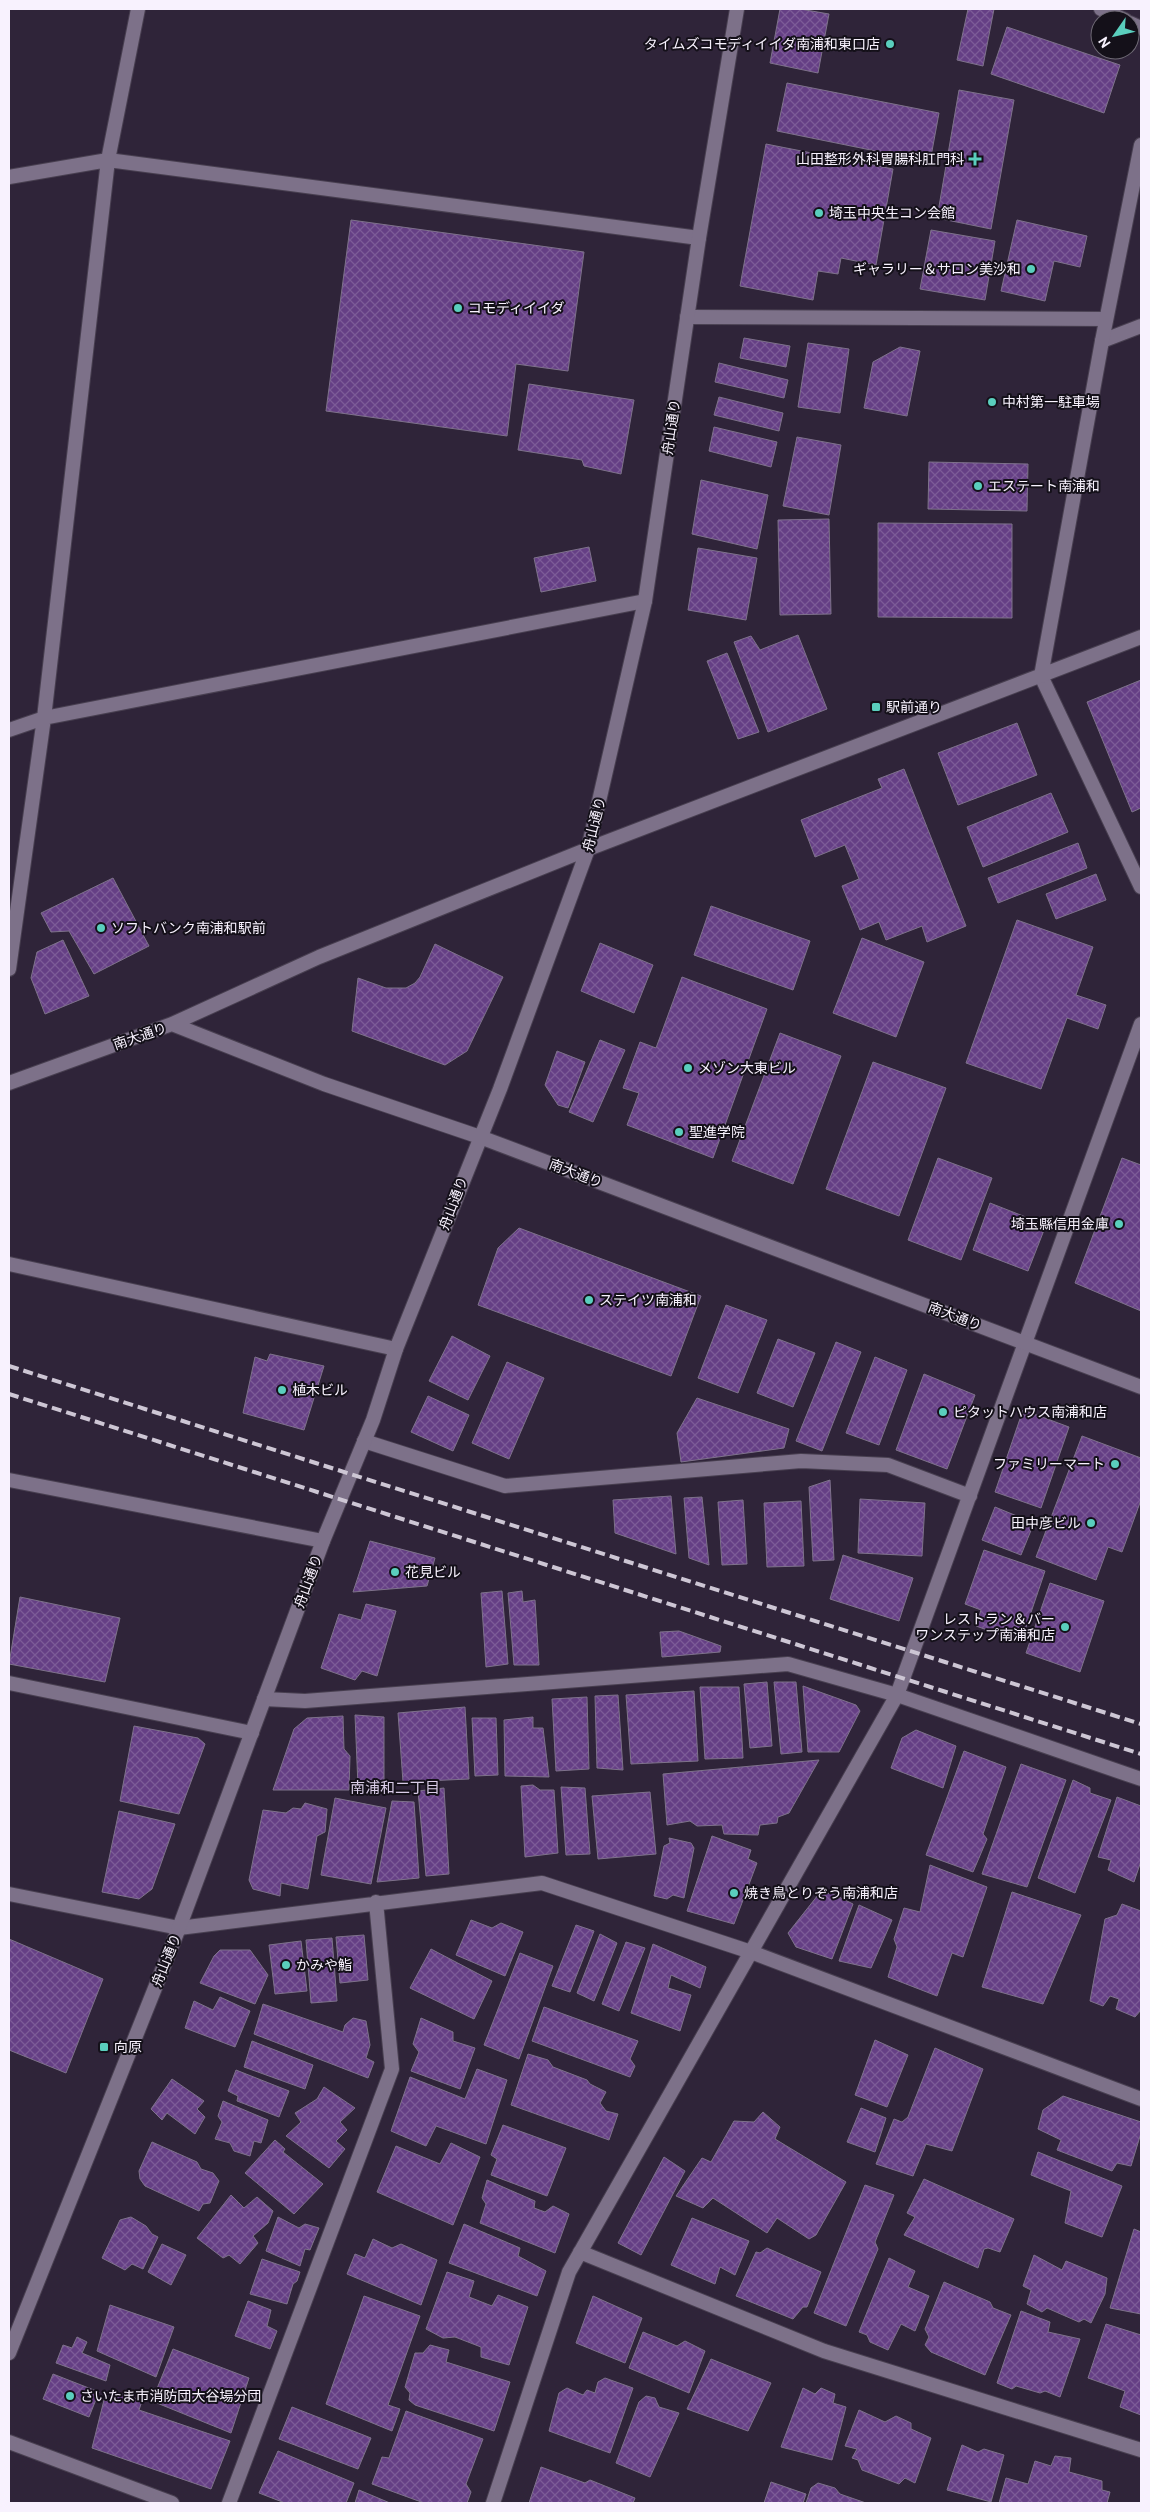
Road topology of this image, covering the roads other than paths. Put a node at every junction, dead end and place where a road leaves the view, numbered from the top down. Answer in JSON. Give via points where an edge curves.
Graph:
{"nodes":[{"id":1,"x":138,"y":9,"type":"edge"},
{"id":2,"x":737,"y":9,"type":"edge"},
{"id":3,"x":1141,"y":145,"type":"edge"},
{"id":4,"x":108,"y":160,"type":"junction"},
{"id":5,"x":9,"y":177,"type":"edge"},
{"id":6,"x":699,"y":238,"type":"junction"},
{"id":7,"x":688,"y":317,"type":"junction"},
{"id":8,"x":1106,"y":320,"type":"junction"},
{"id":9,"x":1141,"y":326,"type":"edge"},
{"id":10,"x":1102,"y":341,"type":"junction"},
{"id":11,"x":645,"y":601,"type":"junction"},
{"id":12,"x":1141,"y":637,"type":"edge"},
{"id":13,"x":1041,"y":676,"type":"junction"},
{"id":14,"x":44,"y":718,"type":"junction"},
{"id":15,"x":9,"y":730,"type":"edge"},
{"id":16,"x":588,"y":849,"type":"junction"},
{"id":17,"x":1141,"y":887,"type":"edge"},
{"id":18,"x":9,"y":969,"type":"edge"},
{"id":19,"x":172,"y":1024,"type":"junction"},
{"id":20,"x":1141,"y":1024,"type":"edge"},
{"id":21,"x":9,"y":1083,"type":"edge"},
{"id":22,"x":480,"y":1137,"type":"junction"},
{"id":23,"x":9,"y":1264,"type":"edge"},
{"id":24,"x":1026,"y":1343,"type":"junction"},
{"id":25,"x":396,"y":1349,"type":"junction"},
{"id":26,"x":1141,"y":1388,"type":"edge"},
{"id":27,"x":364,"y":1442,"type":"junction"},
{"id":28,"x":9,"y":1480,"type":"edge"},
{"id":29,"x":970,"y":1496,"type":"junction"},
{"id":30,"x":323,"y":1541,"type":"junction"},
{"id":31,"x":9,"y":1683,"type":"edge"},
{"id":32,"x":897,"y":1695,"type":"junction"},
{"id":33,"x":264,"y":1699,"type":"junction"},
{"id":34,"x":252,"y":1733,"type":"junction"},
{"id":35,"x":1141,"y":1779,"type":"edge"},
{"id":36,"x":9,"y":1894,"type":"edge"},
{"id":37,"x":376,"y":1902,"type":"junction"},
{"id":38,"x":179,"y":1928,"type":"junction"},
{"id":39,"x":751,"y":1952,"type":"junction"},
{"id":40,"x":1141,"y":2099,"type":"edge"},
{"id":41,"x":580,"y":2252,"type":"junction"},
{"id":42,"x":9,"y":2353,"type":"edge"},
{"id":43,"x":9,"y":2442,"type":"edge"},
{"id":44,"x":1141,"y":2450,"type":"edge"},
{"id":45,"x":172,"y":2503,"type":"edge"},
{"id":46,"x":229,"y":2503,"type":"edge"},
{"id":47,"x":493,"y":2503,"type":"edge"}],
"edges":[{"from":1,"to":4,"type":"street"},
{"from":2,"to":6,"type":"street","name":"舟山通り"},
{"from":3,"to":8,"type":"street"},
{"from":4,"to":5,"type":"street"},
{"from":4,"to":6,"type":"street"},
{"from":4,"to":14,"type":"street"},
{"from":6,"to":7,"type":"street","name":"舟山通り"},
{"from":7,"to":8,"type":"street"},
{"from":7,"to":11,"type":"street","name":"舟山通り"},
{"from":8,"to":10,"type":"street"},
{"from":9,"to":10,"type":"street"},
{"from":10,"to":13,"type":"street"},
{"from":11,"to":14,"type":"street"},
{"from":11,"to":16,"type":"street","name":"舟山通り"},
{"from":12,"to":13,"type":"street"},
{"from":13,"to":16,"type":"street"},
{"from":13,"to":17,"type":"street"},
{"from":14,"to":15,"type":"street"},
{"from":14,"to":18,"type":"street"},
{"from":16,"to":19,"type":"street","via":[[320,957]]},
{"from":16,"to":22,"type":"street","name":"舟山通り"},
{"from":19,"to":21,"type":"street","name":"南大通り"},
{"from":19,"to":22,"type":"street","name":"南大通り","via":[[324,1084]]},
{"from":20,"to":24,"type":"street"},
{"from":22,"to":24,"type":"street","name":"南大通り"},
{"from":22,"to":25,"type":"street","name":"舟山通り"},
{"from":23,"to":25,"type":"street"},
{"from":24,"to":26,"type":"street","name":"南大通り"},
{"from":24,"to":29,"type":"street"},
{"from":25,"to":27,"type":"street","name":"舟山通り"},
{"from":27,"to":29,"type":"street","via":[[506,1486],[801,1461],[888,1465]]},
{"from":27,"to":30,"type":"street","name":"舟山通り"},
{"from":28,"to":30,"type":"street"},
{"from":29,"to":32,"type":"street"},
{"from":30,"to":33,"type":"street","name":"舟山通り"},
{"from":31,"to":34,"type":"street"},
{"from":32,"to":33,"type":"street","via":[[788,1664],[305,1701]]},
{"from":32,"to":35,"type":"street"},
{"from":32,"to":39,"type":"street"},
{"from":33,"to":34,"type":"street","name":"舟山通り"},
{"from":34,"to":38,"type":"street","name":"舟山通り"},
{"from":36,"to":38,"type":"street"},
{"from":37,"to":38,"type":"street"},
{"from":37,"to":39,"type":"street","via":[[542,1883]]},
{"from":37,"to":46,"type":"street","via":[[392,2069]]},
{"from":38,"to":42,"type":"street","name":"舟山通り"},
{"from":39,"to":40,"type":"street"},
{"from":39,"to":41,"type":"street"},
{"from":41,"to":44,"type":"street","via":[[824,2351]]},
{"from":41,"to":47,"type":"street","via":[[569,2272]]},
{"from":43,"to":45,"type":"street"}]}
